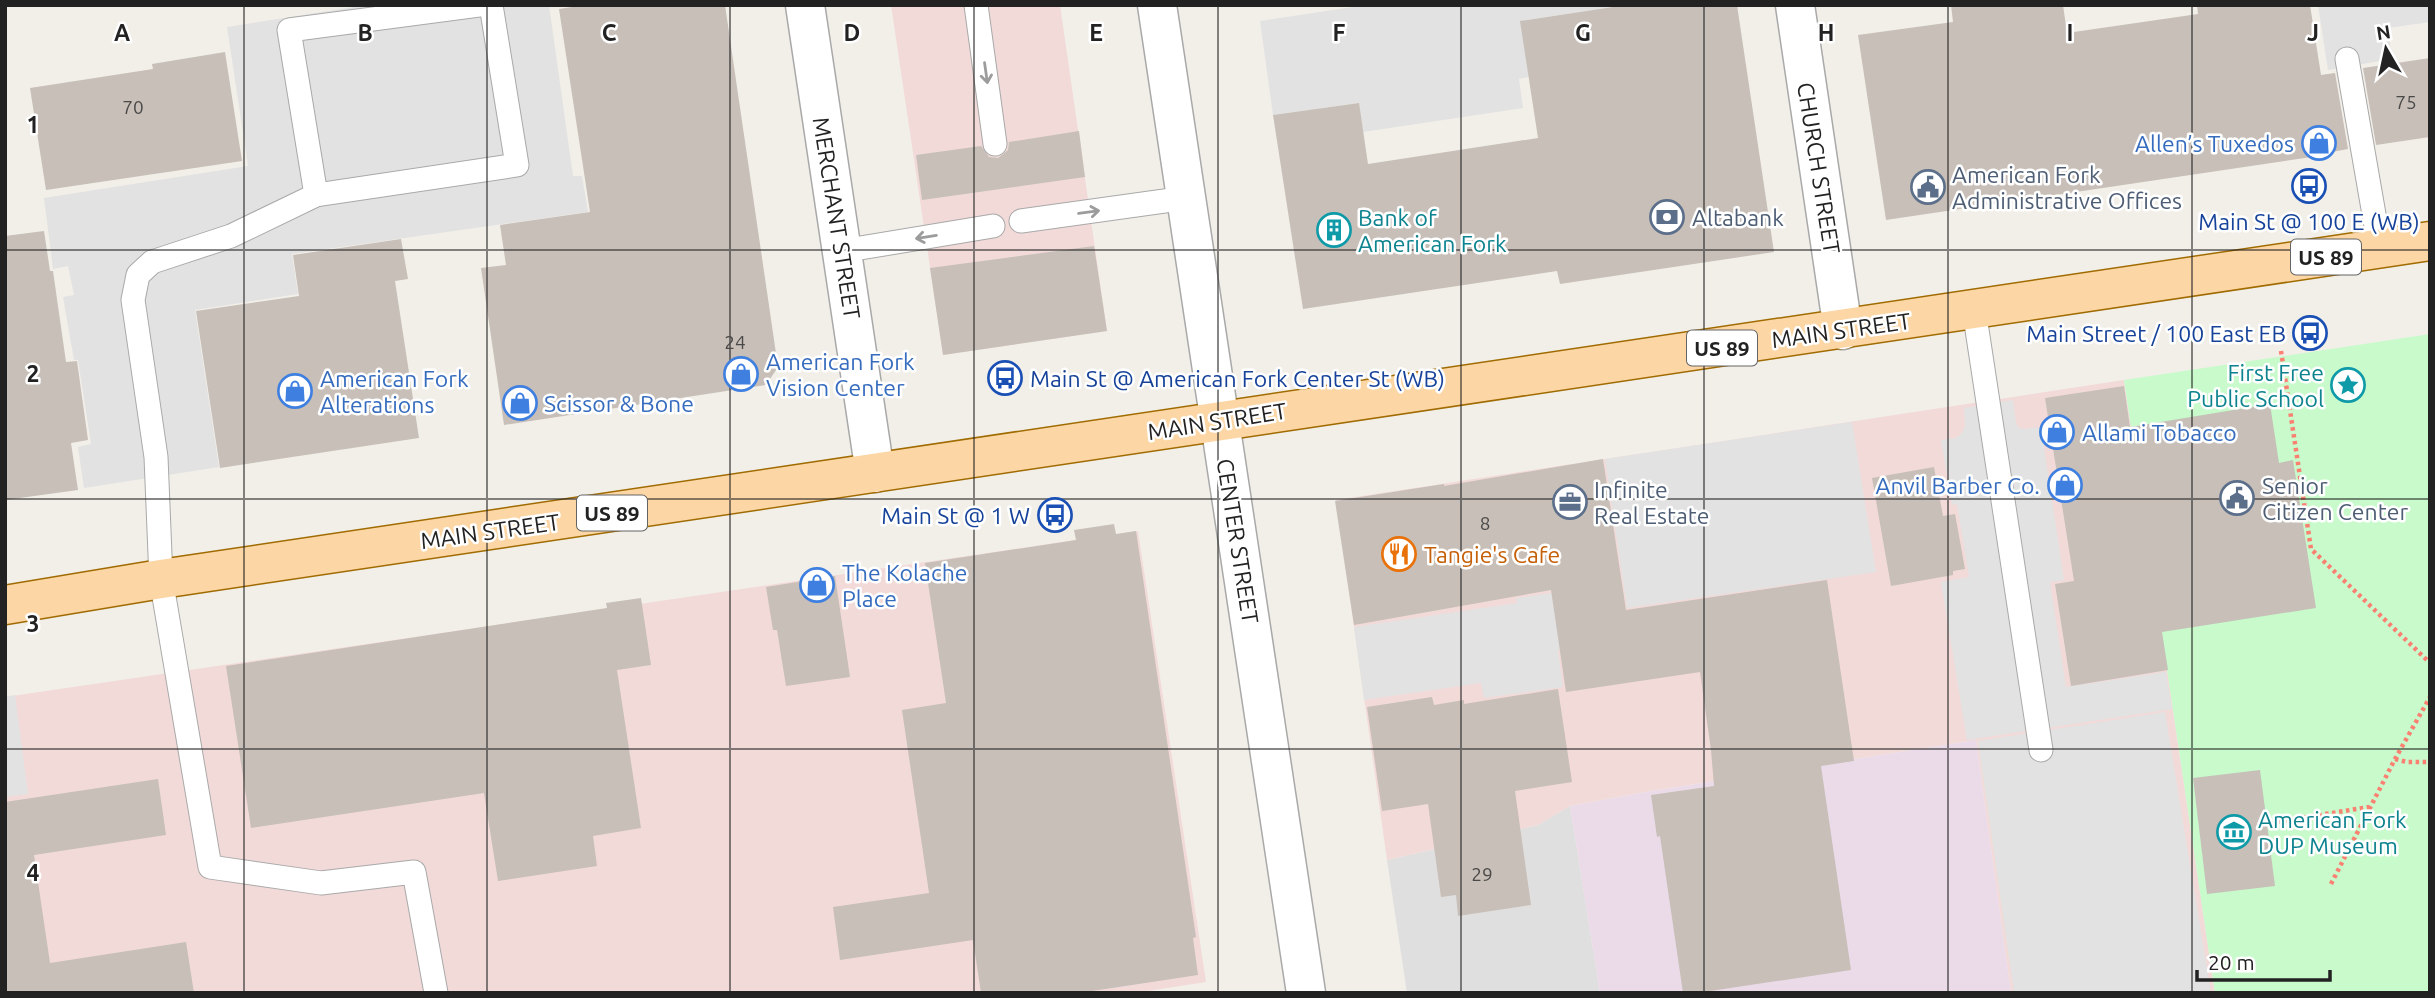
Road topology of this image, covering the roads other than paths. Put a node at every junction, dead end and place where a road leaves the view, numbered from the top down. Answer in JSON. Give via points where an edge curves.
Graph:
{"nodes":[{"id":1,"x":479,"y":5,"type":"edge"},
{"id":2,"x":491,"y":5,"type":"edge"},
{"id":3,"x":805,"y":5,"type":"edge"},
{"id":4,"x":976,"y":5,"type":"edge"},
{"id":5,"x":1157,"y":5,"type":"edge"},
{"id":6,"x":1795,"y":5,"type":"edge"},
{"id":7,"x":2347,"y":59,"type":"dead end"},
{"id":8,"x":995,"y":144,"type":"dead end"},
{"id":9,"x":316,"y":195,"type":"junction"},
{"id":10,"x":1186,"y":198,"type":"junction"},
{"id":11,"x":1021,"y":222,"type":"dead end"},
{"id":12,"x":993,"y":226,"type":"dead end"},
{"id":13,"x":2430,"y":241,"type":"edge"},
{"id":14,"x":2380,"y":249,"type":"junction"},
{"id":15,"x":842,"y":251,"type":"junction"},
{"id":16,"x":1974,"y":310,"type":"junction"},
{"id":17,"x":1843,"y":330,"type":"junction"},
{"id":18,"x":1220,"y":421,"type":"junction"},
{"id":19,"x":875,"y":473,"type":"junction"},
{"id":20,"x":161,"y":579,"type":"junction"},
{"id":21,"x":5,"y":605,"type":"edge"},
{"id":22,"x":2041,"y":750,"type":"dead end"},
{"id":23,"x":436,"y":993,"type":"edge"},
{"id":24,"x":1306,"y":993,"type":"edge"}],
"edges":[{"from":1,"to":9,"type":"lane","via":[[289,30]]},
{"from":2,"to":9,"type":"lane","via":[[517,165]]},
{"from":3,"to":15,"type":"street","name":"MERCHANT STREET"},
{"from":4,"to":8,"type":"lane","one_way":true},
{"from":5,"to":10,"type":"street","name":"CENTER STREET"},
{"from":6,"to":17,"type":"street","name":"CHURCH STREET"},
{"from":7,"to":14,"type":"lane"},
{"from":9,"to":20,"type":"lane","via":[[231,236],[152,262],[138,275],[133,300],[156,457]]},
{"from":11,"to":10,"type":"lane","one_way":true},
{"from":10,"to":18,"type":"street","name":"CENTER STREET"},
{"from":12,"to":15,"type":"lane","one_way":true},
{"from":13,"to":14,"type":"main road","name":"MAIN STREET","number":"US 89"},
{"from":14,"to":16,"type":"main road","name":"MAIN STREET","number":"US 89"},
{"from":15,"to":19,"type":"street","name":"MERCHANT STREET"},
{"from":16,"to":17,"type":"main road","name":"MAIN STREET","number":"US 89"},
{"from":16,"to":22,"type":"lane"},
{"from":17,"to":18,"type":"main road","name":"MAIN STREET","number":"US 89"},
{"from":18,"to":19,"type":"main road","name":"MAIN STREET","number":"US 89"},
{"from":18,"to":24,"type":"street","name":"CENTER STREET"},
{"from":19,"to":20,"type":"main road","name":"MAIN STREET","number":"US 89"},
{"from":20,"to":21,"type":"main road","name":"MAIN STREET","number":"US 89"},
{"from":20,"to":23,"type":"lane","via":[[210,867],[321,883],[414,872]]}]}
